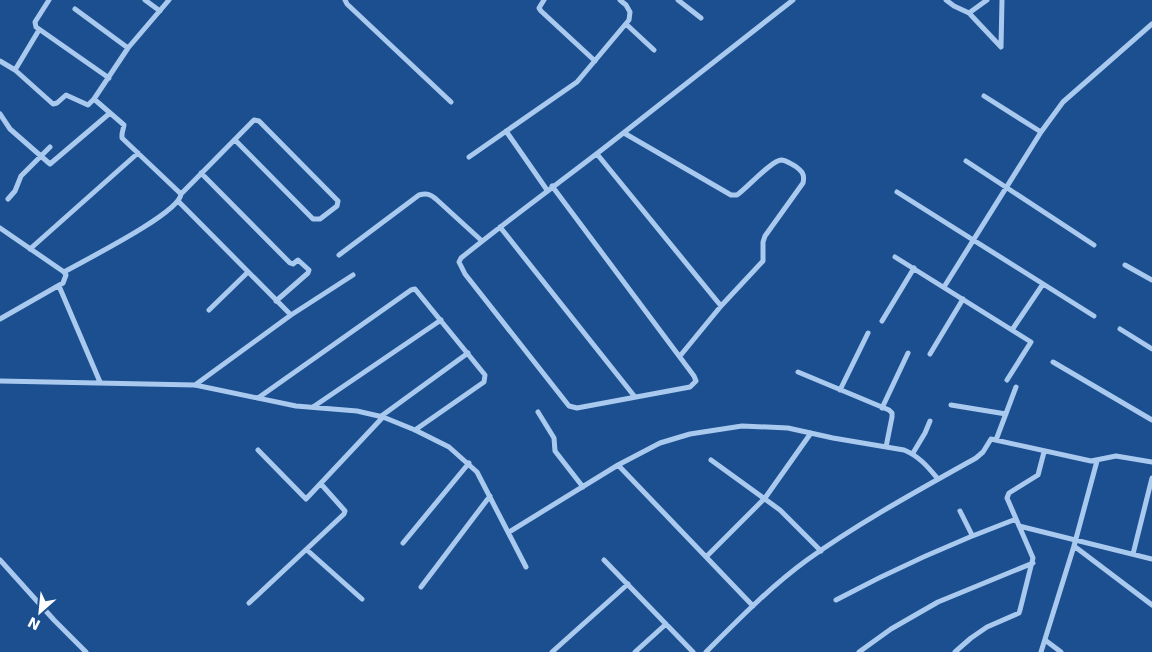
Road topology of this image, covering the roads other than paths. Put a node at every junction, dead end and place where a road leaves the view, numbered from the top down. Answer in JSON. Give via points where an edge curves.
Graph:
{"nodes":[{"id":1,"x":42,"y":0,"type":"edge"},
{"id":2,"x":145,"y":0,"type":"edge"},
{"id":3,"x":169,"y":0,"type":"edge"},
{"id":4,"x":345,"y":0,"type":"edge"},
{"id":5,"x":544,"y":0,"type":"edge"},
{"id":6,"x":678,"y":0,"type":"edge"},
{"id":7,"x":793,"y":0,"type":"edge"},
{"id":8,"x":946,"y":0,"type":"edge"},
{"id":9,"x":987,"y":0,"type":"edge"},
{"id":10,"x":1002,"y":0,"type":"edge"},
{"id":11,"x":624,"y":1,"type":"edge"},
{"id":12,"x":48,"y":2,"type":"edge"},
{"id":13,"x":75,"y":9,"type":"dead end"},
{"id":14,"x":160,"y":11,"type":"junction"},
{"id":15,"x":969,"y":13,"type":"junction"},
{"id":16,"x":701,"y":18,"type":"dead end"},
{"id":17,"x":626,"y":24,"type":"junction"},
{"id":18,"x":1152,"y":24,"type":"edge"},
{"id":19,"x":40,"y":30,"type":"junction"},
{"id":20,"x":128,"y":48,"type":"junction"},
{"id":21,"x":654,"y":50,"type":"dead end"},
{"id":22,"x":0,"y":61,"type":"edge"},
{"id":23,"x":595,"y":61,"type":"junction"},
{"id":24,"x":15,"y":70,"type":"junction"},
{"id":25,"x":109,"y":78,"type":"junction"},
{"id":26,"x":984,"y":96,"type":"dead end"},
{"id":27,"x":94,"y":99,"type":"junction"},
{"id":28,"x":451,"y":102,"type":"dead end"},
{"id":29,"x":110,"y":113,"type":"junction"},
{"id":30,"x":0,"y":114,"type":"edge"},
{"id":31,"x":506,"y":131,"type":"junction"},
{"id":32,"x":624,"y":132,"type":"junction"},
{"id":33,"x":1041,"y":132,"type":"junction"},
{"id":34,"x":234,"y":140,"type":"junction"},
{"id":35,"x":50,"y":146,"type":"dead end"},
{"id":36,"x":138,"y":153,"type":"junction"},
{"id":37,"x":597,"y":154,"type":"junction"},
{"id":38,"x":40,"y":156,"type":"junction"},
{"id":39,"x":469,"y":156,"type":"dead end"},
{"id":40,"x":966,"y":161,"type":"dead end"},
{"id":41,"x":202,"y":173,"type":"junction"},
{"id":42,"x":552,"y":186,"type":"junction"},
{"id":43,"x":1007,"y":188,"type":"junction"},
{"id":44,"x":547,"y":190,"type":"junction"},
{"id":45,"x":898,"y":192,"type":"dead end"},
{"id":46,"x":181,"y":194,"type":"junction"},
{"id":47,"x":8,"y":199,"type":"dead end"},
{"id":48,"x":178,"y":202,"type":"junction"},
{"id":49,"x":500,"y":226,"type":"junction"},
{"id":50,"x":1,"y":231,"type":"edge"},
{"id":51,"x":974,"y":240,"type":"junction"},
{"id":52,"x":482,"y":241,"type":"junction"},
{"id":53,"x":1094,"y":245,"type":"dead end"},
{"id":54,"x":30,"y":249,"type":"junction"},
{"id":55,"x":339,"y":255,"type":"dead end"},
{"id":56,"x":895,"y":257,"type":"dead end"},
{"id":57,"x":1125,"y":265,"type":"dead end"},
{"id":58,"x":914,"y":268,"type":"junction"},
{"id":59,"x":64,"y":272,"type":"junction"},
{"id":60,"x":248,"y":272,"type":"junction"},
{"id":61,"x":353,"y":275,"type":"dead end"},
{"id":62,"x":1152,"y":280,"type":"edge"},
{"id":63,"x":1043,"y":284,"type":"junction"},
{"id":64,"x":59,"y":286,"type":"junction"},
{"id":65,"x":944,"y":288,"type":"junction"},
{"id":66,"x":963,"y":299,"type":"junction"},
{"id":67,"x":276,"y":301,"type":"junction"},
{"id":68,"x":721,"y":306,"type":"junction"},
{"id":69,"x":209,"y":310,"type":"dead end"},
{"id":70,"x":291,"y":315,"type":"junction"},
{"id":71,"x":1094,"y":316,"type":"dead end"},
{"id":72,"x":0,"y":319,"type":"edge"},
{"id":73,"x":441,"y":320,"type":"junction"},
{"id":74,"x":882,"y":321,"type":"dead end"},
{"id":75,"x":1120,"y":329,"type":"dead end"},
{"id":76,"x":1012,"y":330,"type":"junction"},
{"id":77,"x":868,"y":333,"type":"dead end"},
{"id":78,"x":1152,"y":349,"type":"edge"},
{"id":79,"x":468,"y":353,"type":"junction"},
{"id":80,"x":908,"y":353,"type":"dead end"},
{"id":81,"x":930,"y":354,"type":"dead end"},
{"id":82,"x":680,"y":356,"type":"junction"},
{"id":83,"x":1053,"y":362,"type":"dead end"},
{"id":84,"x":798,"y":372,"type":"dead end"},
{"id":85,"x":1007,"y":380,"type":"dead end"},
{"id":86,"x":0,"y":381,"type":"edge"},
{"id":87,"x":100,"y":382,"type":"junction"},
{"id":88,"x":195,"y":385,"type":"junction"},
{"id":89,"x":1016,"y":387,"type":"dead end"},
{"id":90,"x":840,"y":390,"type":"junction"},
{"id":91,"x":635,"y":397,"type":"junction"},
{"id":92,"x":258,"y":398,"type":"junction"},
{"id":93,"x":951,"y":405,"type":"dead end"},
{"id":94,"x":313,"y":408,"type":"junction"},
{"id":95,"x":882,"y":408,"type":"junction"},
{"id":96,"x":538,"y":412,"type":"dead end"},
{"id":97,"x":1006,"y":414,"type":"junction"},
{"id":98,"x":381,"y":417,"type":"junction"},
{"id":99,"x":1152,"y":420,"type":"edge"},
{"id":100,"x":930,"y":421,"type":"dead end"},
{"id":101,"x":415,"y":430,"type":"junction"},
{"id":102,"x":811,"y":433,"type":"junction"},
{"id":103,"x":996,"y":440,"type":"junction"},
{"id":104,"x":886,"y":447,"type":"junction"},
{"id":105,"x":258,"y":450,"type":"dead end"},
{"id":106,"x":1044,"y":452,"type":"junction"},
{"id":107,"x":913,"y":454,"type":"junction"},
{"id":108,"x":712,"y":460,"type":"dead end"},
{"id":109,"x":1097,"y":461,"type":"junction"},
{"id":110,"x":1152,"y":462,"type":"edge"},
{"id":111,"x":469,"y":463,"type":"junction"},
{"id":112,"x":618,"y":465,"type":"junction"},
{"id":113,"x":1152,"y":478,"type":"edge"},
{"id":114,"x":938,"y":479,"type":"junction"},
{"id":115,"x":321,"y":484,"type":"junction"},
{"id":116,"x":583,"y":487,"type":"junction"},
{"id":117,"x":1150,"y":493,"type":"edge"},
{"id":118,"x":490,"y":496,"type":"junction"},
{"id":119,"x":764,"y":499,"type":"junction"},
{"id":120,"x":960,"y":511,"type":"dead end"},
{"id":121,"x":1016,"y":519,"type":"junction"},
{"id":122,"x":1019,"y":526,"type":"junction"},
{"id":123,"x":509,"y":532,"type":"junction"},
{"id":124,"x":972,"y":535,"type":"junction"},
{"id":125,"x":1075,"y":540,"type":"junction"},
{"id":126,"x":402,"y":542,"type":"dead end"},
{"id":127,"x":1074,"y":546,"type":"junction"},
{"id":128,"x":307,"y":550,"type":"junction"},
{"id":129,"x":821,"y":551,"type":"junction"},
{"id":130,"x":1133,"y":554,"type":"junction"},
{"id":131,"x":706,"y":557,"type":"junction"},
{"id":132,"x":1152,"y":559,"type":"edge"},
{"id":133,"x":0,"y":560,"type":"edge"},
{"id":134,"x":604,"y":560,"type":"dead end"},
{"id":135,"x":1033,"y":563,"type":"junction"},
{"id":136,"x":526,"y":567,"type":"dead end"},
{"id":137,"x":628,"y":584,"type":"junction"},
{"id":138,"x":421,"y":587,"type":"dead end"},
{"id":139,"x":362,"y":599,"type":"dead end"},
{"id":140,"x":836,"y":600,"type":"dead end"},
{"id":141,"x":249,"y":603,"type":"dead end"},
{"id":142,"x":1152,"y":605,"type":"edge"},
{"id":143,"x":753,"y":606,"type":"junction"},
{"id":144,"x":666,"y":624,"type":"junction"},
{"id":145,"x":1045,"y":640,"type":"junction"},
{"id":146,"x":86,"y":652,"type":"edge"},
{"id":147,"x":552,"y":652,"type":"edge"},
{"id":148,"x":635,"y":652,"type":"edge"},
{"id":149,"x":693,"y":652,"type":"edge"},
{"id":150,"x":706,"y":652,"type":"edge"},
{"id":151,"x":859,"y":652,"type":"edge"},
{"id":152,"x":955,"y":652,"type":"edge"},
{"id":153,"x":1041,"y":652,"type":"edge"},
{"id":154,"x":1061,"y":652,"type":"edge"}],
"edges":[{"from":1,"to":12,"type":"street"},
{"from":2,"to":14,"type":"street"},
{"from":3,"to":14,"type":"street"},
{"from":4,"to":28,"type":"street"},
{"from":5,"to":23,"type":"street","via":[[539,8],[541,11]]},
{"from":6,"to":16,"type":"street"},
{"from":7,"to":32,"type":"street"},
{"from":8,"to":15,"type":"street"},
{"from":9,"to":15,"type":"street"},
{"from":10,"to":15,"type":"street","via":[[1001,46]]},
{"from":11,"to":17,"type":"street","via":[[630,12]]},
{"from":12,"to":19,"type":"street","via":[[34,25]]},
{"from":13,"to":20,"type":"street"},
{"from":14,"to":20,"type":"street"},
{"from":17,"to":21,"type":"street"},
{"from":17,"to":23,"type":"street"},
{"from":18,"to":33,"type":"street","via":[[1063,102]]},
{"from":19,"to":24,"type":"street"},
{"from":19,"to":25,"type":"street"},
{"from":20,"to":25,"type":"street"},
{"from":22,"to":24,"type":"street"},
{"from":23,"to":31,"type":"street","via":[[577,82]]},
{"from":24,"to":27,"type":"street","via":[[55,104],[65,95],[86,105]]},
{"from":25,"to":27,"type":"street"},
{"from":26,"to":33,"type":"street"},
{"from":27,"to":29,"type":"street"},
{"from":29,"to":36,"type":"street","via":[[124,125],[122,136]]},
{"from":29,"to":38,"type":"street","via":[[52,163]]},
{"from":30,"to":38,"type":"street","via":[[10,129]]},
{"from":31,"to":39,"type":"street"},
{"from":31,"to":44,"type":"street"},
{"from":32,"to":37,"type":"street"},
{"from":32,"to":68,"type":"street","via":[[734,196],[779,160],[787,161],[802,171],[803,182],[765,236],[763,262]]},
{"from":33,"to":43,"type":"street"},
{"from":34,"to":34,"type":"street","via":[[313,219],[320,220],[337,206],[338,201],[259,121],[254,120]]},
{"from":34,"to":41,"type":"street"},
{"from":35,"to":38,"type":"street"},
{"from":36,"to":46,"type":"street"},
{"from":36,"to":54,"type":"street"},
{"from":37,"to":42,"type":"street"},
{"from":37,"to":68,"type":"street"},
{"from":38,"to":47,"type":"street","via":[[21,176]]},
{"from":40,"to":43,"type":"street"},
{"from":41,"to":46,"type":"street"},
{"from":41,"to":67,"type":"street","via":[[290,263],[298,260],[308,270]]},
{"from":42,"to":44,"type":"street"},
{"from":42,"to":82,"type":"street"},
{"from":43,"to":51,"type":"street"},
{"from":43,"to":53,"type":"street"},
{"from":44,"to":49,"type":"street"},
{"from":45,"to":51,"type":"street"},
{"from":46,"to":48,"type":"street"},
{"from":48,"to":59,"type":"street","via":[[149,225]]},
{"from":48,"to":60,"type":"street"},
{"from":49,"to":52,"type":"street"},
{"from":49,"to":91,"type":"street"},
{"from":50,"to":54,"type":"street"},
{"from":51,"to":63,"type":"street"},
{"from":51,"to":65,"type":"street"},
{"from":52,"to":55,"type":"street","via":[[430,194],[425,194],[419,195]]},
{"from":52,"to":91,"type":"street","via":[[461,258],[460,265],[569,406],[573,408]]},
{"from":54,"to":59,"type":"street"},
{"from":56,"to":58,"type":"street"},
{"from":57,"to":62,"type":"street"},
{"from":58,"to":65,"type":"street"},
{"from":58,"to":74,"type":"street"},
{"from":59,"to":64,"type":"street","via":[[65,280]]},
{"from":60,"to":67,"type":"street"},
{"from":60,"to":69,"type":"street"},
{"from":61,"to":70,"type":"street"},
{"from":63,"to":71,"type":"street"},
{"from":63,"to":76,"type":"street"},
{"from":64,"to":72,"type":"street"},
{"from":64,"to":87,"type":"street"},
{"from":65,"to":66,"type":"street"},
{"from":66,"to":76,"type":"street"},
{"from":66,"to":81,"type":"street"},
{"from":67,"to":70,"type":"street"},
{"from":68,"to":82,"type":"street"},
{"from":70,"to":88,"type":"street"},
{"from":73,"to":79,"type":"street"},
{"from":73,"to":92,"type":"street","via":[[418,291],[411,290]]},
{"from":73,"to":94,"type":"street"},
{"from":75,"to":78,"type":"street"},
{"from":76,"to":85,"type":"street","via":[[1030,342]]},
{"from":77,"to":90,"type":"street"},
{"from":79,"to":98,"type":"street"},
{"from":79,"to":101,"type":"street","via":[[485,375],[484,382]]},
{"from":80,"to":95,"type":"street"},
{"from":82,"to":91,"type":"street","via":[[694,376],[694,383]]},
{"from":83,"to":99,"type":"street"},
{"from":84,"to":90,"type":"street"},
{"from":86,"to":87,"type":"street"},
{"from":87,"to":88,"type":"street"},
{"from":88,"to":92,"type":"street"},
{"from":89,"to":97,"type":"street"},
{"from":90,"to":95,"type":"street"},
{"from":92,"to":94,"type":"street"},
{"from":93,"to":97,"type":"street"},
{"from":94,"to":98,"type":"street","via":[[357,411]]},
{"from":95,"to":104,"type":"street","via":[[892,413]]},
{"from":96,"to":116,"type":"street","via":[[554,438],[555,451]]},
{"from":97,"to":103,"type":"street"},
{"from":98,"to":101,"type":"street"},
{"from":98,"to":115,"type":"street"},
{"from":100,"to":107,"type":"street"},
{"from":101,"to":111,"type":"street","via":[[449,447]]},
{"from":102,"to":104,"type":"street"},
{"from":102,"to":112,"type":"street","via":[[765,426],[720,428],[660,443]]},
{"from":102,"to":119,"type":"street"},
{"from":103,"to":106,"type":"street"},
{"from":103,"to":114,"type":"street","via":[[991,439],[983,452]]},
{"from":104,"to":107,"type":"street"},
{"from":105,"to":115,"type":"street","via":[[306,499]]},
{"from":106,"to":109,"type":"street"},
{"from":106,"to":121,"type":"street","via":[[1038,474],[1007,498]]},
{"from":107,"to":114,"type":"street"},
{"from":108,"to":119,"type":"street"},
{"from":109,"to":110,"type":"street","via":[[1116,456]]},
{"from":109,"to":125,"type":"street"},
{"from":111,"to":118,"type":"street"},
{"from":111,"to":126,"type":"street"},
{"from":112,"to":116,"type":"street"},
{"from":112,"to":131,"type":"street"},
{"from":113,"to":117,"type":"street"},
{"from":114,"to":129,"type":"street"},
{"from":115,"to":128,"type":"street","via":[[345,511]]},
{"from":116,"to":123,"type":"street"},
{"from":117,"to":130,"type":"street"},
{"from":118,"to":123,"type":"street"},
{"from":118,"to":138,"type":"street"},
{"from":119,"to":129,"type":"street","via":[[780,510]]},
{"from":119,"to":131,"type":"street"},
{"from":120,"to":124,"type":"street"},
{"from":121,"to":122,"type":"street"},
{"from":121,"to":124,"type":"street"},
{"from":122,"to":125,"type":"street"},
{"from":122,"to":135,"type":"street"},
{"from":123,"to":136,"type":"street"},
{"from":124,"to":140,"type":"street","via":[[878,577]]},
{"from":125,"to":127,"type":"street"},
{"from":125,"to":130,"type":"street"},
{"from":127,"to":142,"type":"street"},
{"from":127,"to":145,"type":"street"},
{"from":128,"to":139,"type":"street"},
{"from":128,"to":141,"type":"street"},
{"from":129,"to":143,"type":"street"},
{"from":130,"to":132,"type":"street"},
{"from":131,"to":143,"type":"street"},
{"from":133,"to":146,"type":"street"},
{"from":134,"to":137,"type":"street"},
{"from":135,"to":151,"type":"street","via":[[938,602]]},
{"from":135,"to":152,"type":"street","via":[[1018,613],[987,627]]},
{"from":137,"to":144,"type":"street"},
{"from":137,"to":147,"type":"street"},
{"from":143,"to":150,"type":"street"},
{"from":144,"to":148,"type":"street"},
{"from":144,"to":149,"type":"street"},
{"from":145,"to":153,"type":"street"},
{"from":145,"to":154,"type":"street"}]}
